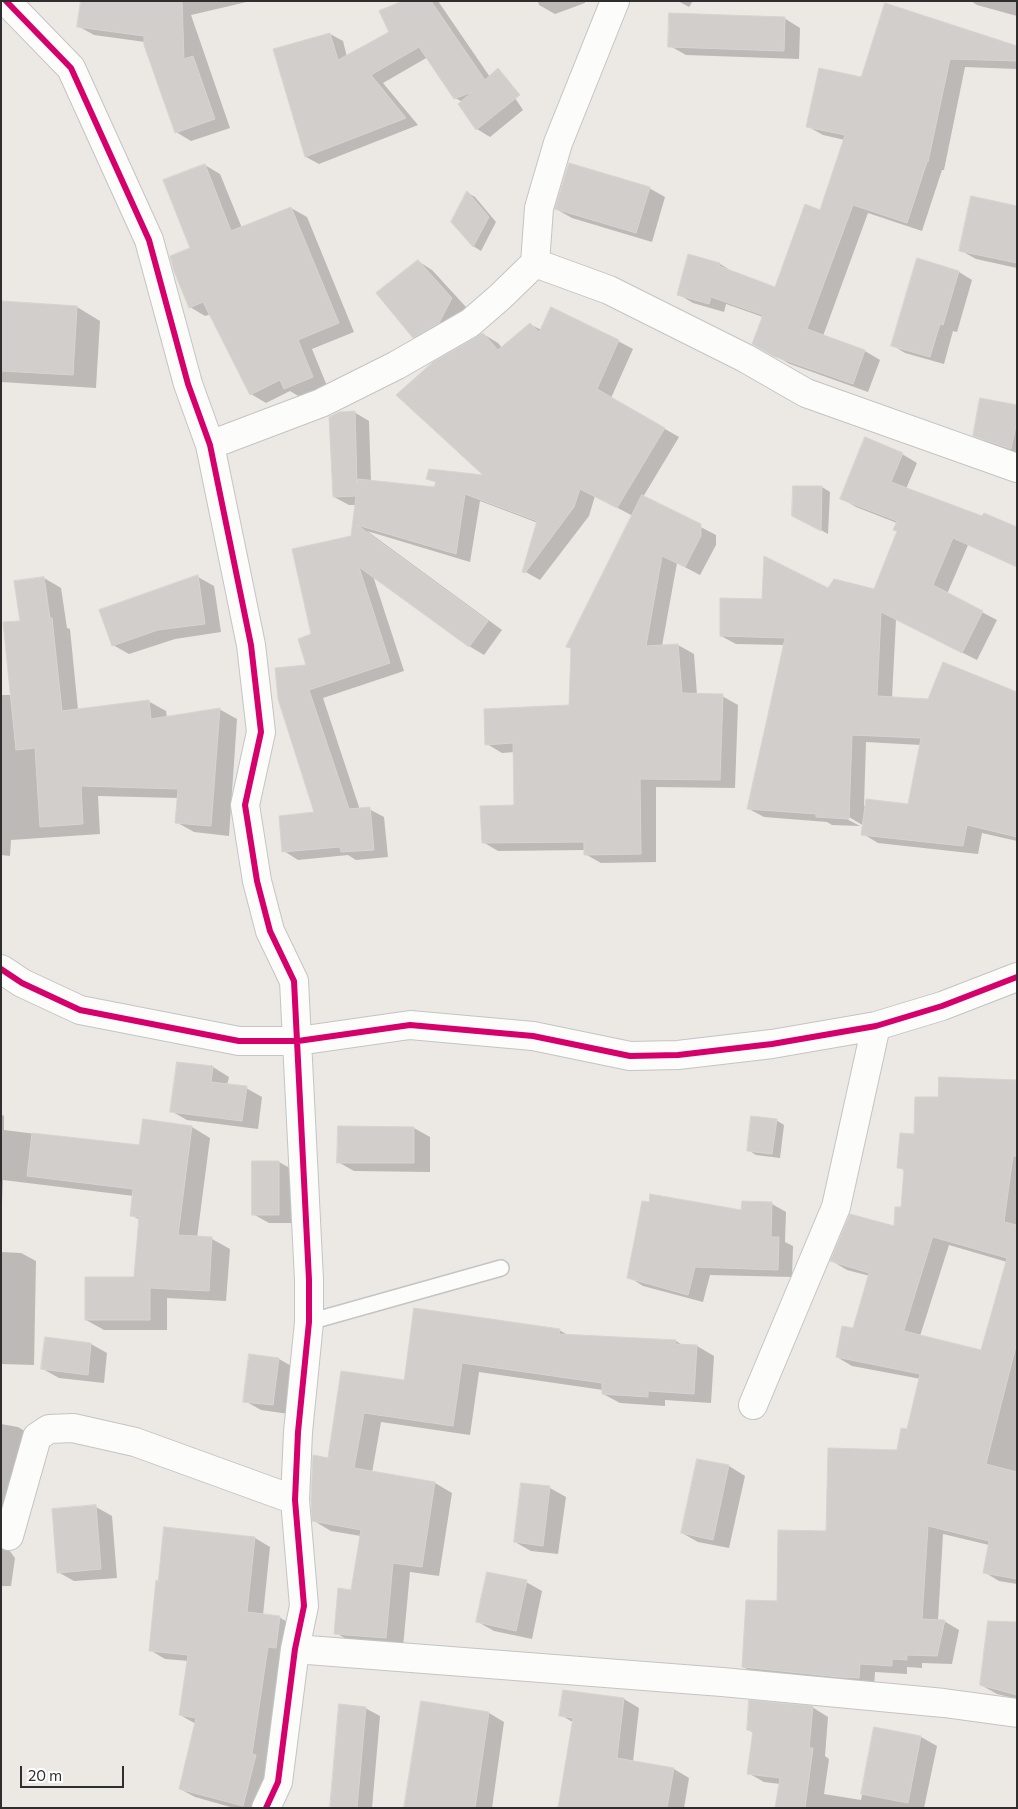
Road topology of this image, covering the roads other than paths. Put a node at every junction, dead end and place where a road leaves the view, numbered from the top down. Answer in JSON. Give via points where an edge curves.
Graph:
{"nodes":[{"id":1,"x":6,"y":1,"type":"edge"},
{"id":2,"x":615,"y":1,"type":"edge"},
{"id":3,"x":535,"y":263,"type":"junction"},
{"id":4,"x":210,"y":445,"type":"junction"},
{"id":5,"x":1017,"y":468,"type":"edge"},
{"id":6,"x":1,"y":969,"type":"edge"},
{"id":7,"x":1017,"y":977,"type":"edge"},
{"id":8,"x":876,"y":1026,"type":"junction"},
{"id":9,"x":298,"y":1042,"type":"junction"},
{"id":10,"x":501,"y":1268,"type":"dead end"},
{"id":11,"x":309,"y":1322,"type":"junction"},
{"id":12,"x":753,"y":1405,"type":"dead end"},
{"id":13,"x":295,"y":1500,"type":"junction"},
{"id":14,"x":9,"y":1536,"type":"dead end"},
{"id":15,"x":295,"y":1649,"type":"junction"},
{"id":16,"x":1017,"y":1713,"type":"edge"},
{"id":17,"x":266,"y":1808,"type":"edge"}],
"edges":[{"from":1,"to":4,"type":"street","via":[[71,68],[149,240],[188,384]]},
{"from":2,"to":3,"type":"street","via":[[558,143],[539,208]]},
{"from":3,"to":4,"type":"street","via":[[470,323],[396,365],[321,403]]},
{"from":3,"to":5,"type":"street","via":[[608,290],[745,358],[806,393]]},
{"from":4,"to":9,"type":"street","via":[[251,645],[261,732],[245,805],[257,881],[270,931],[294,981]]},
{"from":6,"to":9,"type":"street","via":[[22,983],[80,1010],[239,1041]]},
{"from":7,"to":8,"type":"street","via":[[942,1006]]},
{"from":8,"to":9,"type":"street","via":[[772,1044],[678,1055],[630,1056],[533,1036],[410,1025]]},
{"from":8,"to":12,"type":"street","via":[[836,1208]]},
{"from":9,"to":11,"type":"street"},
{"from":10,"to":11,"type":"lane"},
{"from":11,"to":13,"type":"street"},
{"from":13,"to":14,"type":"street","via":[[135,1442],[73,1428],[49,1429],[37,1438]]},
{"from":13,"to":15,"type":"street","via":[[304,1606]]},
{"from":15,"to":16,"type":"street","via":[[722,1682]]},
{"from":15,"to":17,"type":"street","via":[[278,1782]]}]}
